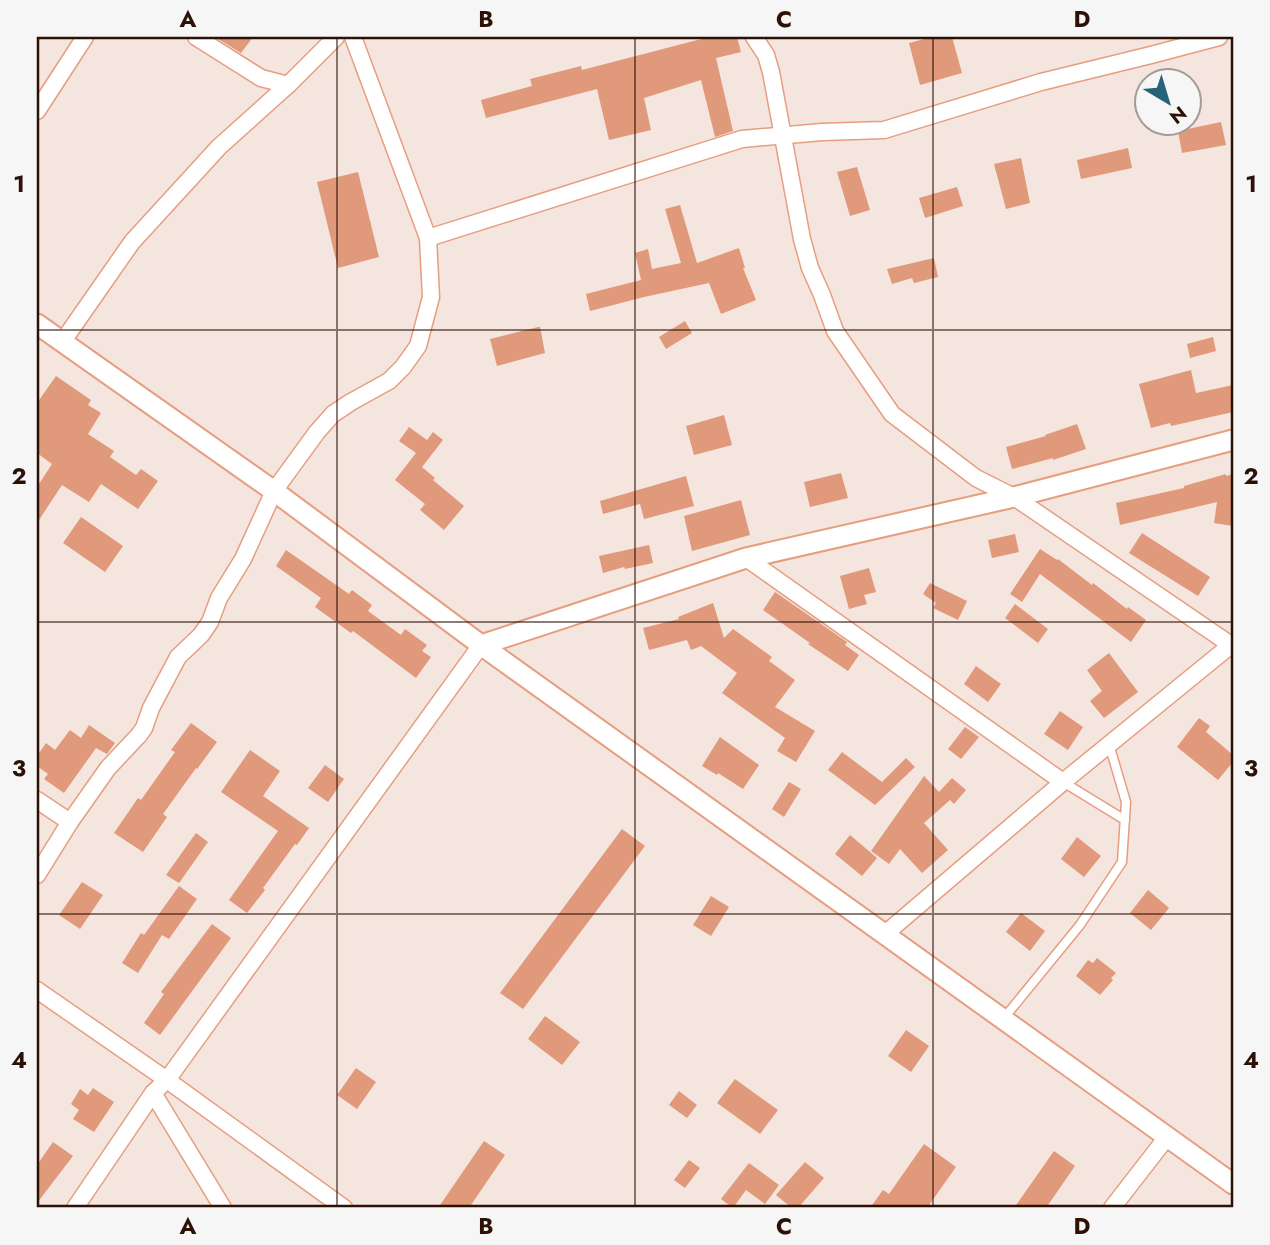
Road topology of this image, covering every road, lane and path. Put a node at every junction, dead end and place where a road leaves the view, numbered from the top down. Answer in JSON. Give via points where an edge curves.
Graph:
{"nodes":[{"id":1,"x":85,"y":37,"type":"edge"},
{"id":2,"x":196,"y":37,"type":"edge"},
{"id":3,"x":336,"y":37,"type":"edge"},
{"id":4,"x":754,"y":37,"type":"edge"},
{"id":5,"x":1219,"y":37,"type":"edge"},
{"id":6,"x":355,"y":38,"type":"edge"},
{"id":7,"x":288,"y":85,"type":"junction"},
{"id":8,"x":37,"y":111,"type":"edge"},
{"id":9,"x":781,"y":135,"type":"junction"},
{"id":10,"x":428,"y":238,"type":"junction"},
{"id":11,"x":37,"y":324,"type":"edge"},
{"id":12,"x":63,"y":341,"type":"junction"},
{"id":13,"x":1233,"y":440,"type":"edge"},
{"id":14,"x":274,"y":491,"type":"junction"},
{"id":15,"x":1014,"y":497,"type":"junction"},
{"id":16,"x":746,"y":558,"type":"junction"},
{"id":17,"x":481,"y":645,"type":"junction"},
{"id":18,"x":1232,"y":645,"type":"edge"},
{"id":19,"x":1109,"y":744,"type":"junction"},
{"id":20,"x":1063,"y":782,"type":"junction"},
{"id":21,"x":37,"y":800,"type":"edge"},
{"id":22,"x":1125,"y":820,"type":"junction"},
{"id":23,"x":70,"y":822,"type":"junction"},
{"id":24,"x":37,"y":875,"type":"edge"},
{"id":25,"x":885,"y":934,"type":"junction"},
{"id":26,"x":37,"y":990,"type":"edge"},
{"id":27,"x":1003,"y":1019,"type":"junction"},
{"id":28,"x":167,"y":1080,"type":"junction"},
{"id":29,"x":153,"y":1093,"type":"junction"},
{"id":30,"x":1167,"y":1136,"type":"junction"},
{"id":31,"x":1233,"y":1184,"type":"edge"},
{"id":32,"x":75,"y":1208,"type":"edge"},
{"id":33,"x":223,"y":1208,"type":"edge"},
{"id":34,"x":344,"y":1208,"type":"edge"},
{"id":35,"x":1112,"y":1208,"type":"edge"}],
"edges":[{"from":1,"to":8,"type":"street"},
{"from":2,"to":7,"type":"street","via":[[261,78]]},
{"from":3,"to":7,"type":"street"},
{"from":4,"to":9,"type":"street","via":[[771,72]]},
{"from":5,"to":9,"type":"street","via":[[1041,82],[884,130]]},
{"from":6,"to":10,"type":"street"},
{"from":7,"to":12,"type":"street","via":[[219,147],[132,242]]},
{"from":9,"to":10,"type":"street","via":[[743,139]]},
{"from":9,"to":15,"type":"street","via":[[802,239],[835,331],[892,414],[976,478]]},
{"from":10,"to":14,"type":"street","via":[[431,297],[418,346],[389,381],[333,414]]},
{"from":11,"to":12,"type":"street"},
{"from":12,"to":14,"type":"street"},
{"from":13,"to":15,"type":"street"},
{"from":14,"to":17,"type":"street"},
{"from":14,"to":23,"type":"street","via":[[210,621],[178,657],[139,735],[108,768]]},
{"from":15,"to":16,"type":"street"},
{"from":15,"to":18,"type":"street"},
{"from":16,"to":17,"type":"street"},
{"from":16,"to":20,"type":"street"},
{"from":17,"to":25,"type":"street"},
{"from":17,"to":28,"type":"street"},
{"from":18,"to":19,"type":"street"},
{"from":19,"to":20,"type":"street"},
{"from":19,"to":22,"type":"lane","via":[[1126,802]]},
{"from":20,"to":22,"type":"lane"},
{"from":20,"to":25,"type":"street"},
{"from":21,"to":23,"type":"street"},
{"from":22,"to":27,"type":"lane","via":[[1122,862],[1080,925]]},
{"from":23,"to":24,"type":"street"},
{"from":25,"to":27,"type":"street"},
{"from":26,"to":28,"type":"street"},
{"from":27,"to":30,"type":"street"},
{"from":28,"to":29,"type":"street"},
{"from":28,"to":34,"type":"street"},
{"from":29,"to":32,"type":"street"},
{"from":29,"to":33,"type":"street"},
{"from":30,"to":31,"type":"street"},
{"from":30,"to":35,"type":"street"}]}
